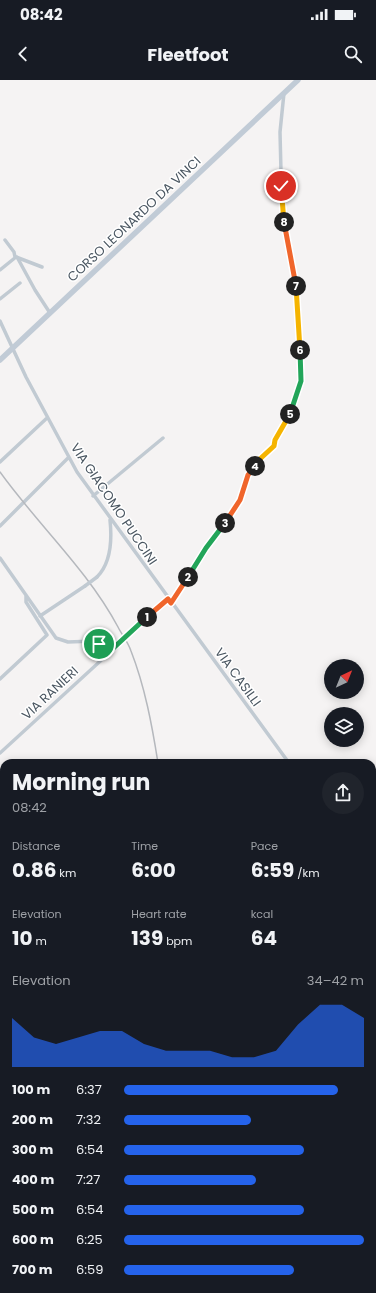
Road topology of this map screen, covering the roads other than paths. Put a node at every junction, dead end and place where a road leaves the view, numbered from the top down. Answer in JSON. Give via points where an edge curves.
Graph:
{"nodes":[{"id":1,"x":298,"y":80,"type":"edge"},
{"id":2,"x":284,"y":93,"type":"junction"},
{"id":3,"x":5,"y":240,"type":"dead end"},
{"id":4,"x":16,"y":257,"type":"junction"},
{"id":5,"x":42,"y":267,"type":"dead end"},
{"id":6,"x":0,"y":270,"type":"edge"},
{"id":7,"x":20,"y":283,"type":"dead end"},
{"id":8,"x":0,"y":299,"type":"edge"},
{"id":9,"x":50,"y":313,"type":"junction"},
{"id":10,"x":0,"y":321,"type":"edge"},
{"id":11,"x":13,"y":348,"type":"junction"},
{"id":12,"x":0,"y":360,"type":"edge"},
{"id":13,"x":47,"y":418,"type":"junction"},
{"id":14,"x":163,"y":438,"type":"dead end"},
{"id":15,"x":68,"y":458,"type":"junction"},
{"id":16,"x":0,"y":462,"type":"edge"},
{"id":17,"x":93,"y":496,"type":"junction"},
{"id":18,"x":110,"y":519,"type":"junction"},
{"id":19,"x":0,"y":526,"type":"edge"},
{"id":20,"x":0,"y":558,"type":"edge"},
{"id":21,"x":26,"y":594,"type":"junction"},
{"id":22,"x":168,"y":599,"type":"junction"},
{"id":23,"x":171,"y":603,"type":"junction"},
{"id":24,"x":40,"y":616,"type":"junction"},
{"id":25,"x":108,"y":653,"type":"junction"},
{"id":26,"x":0,"y":678,"type":"edge"},
{"id":27,"x":0,"y":753,"type":"edge"},
{"id":28,"x":286,"y":759,"type":"edge"}],
"edges":[{"from":1,"to":2,"type":"main road","name":"CORSO LEONARDO DA VINCI"},
{"from":2,"to":9,"type":"main road","name":"CORSO LEONARDO DA VINCI"},
{"from":2,"to":23,"type":"street","via":[[280,132],[282,212],[297,291],[301,381],[291,412],[274,446],[248,475],[240,500]]},
{"from":3,"to":4,"type":"street"},
{"from":4,"to":5,"type":"street"},
{"from":4,"to":6,"type":"street"},
{"from":4,"to":9,"type":"street"},
{"from":7,"to":8,"type":"street"},
{"from":9,"to":11,"type":"main road","name":"CORSO LEONARDO DA VINCI"},
{"from":10,"to":11,"type":"street","name":"VIA GIACOMO PUCCINI"},
{"from":11,"to":12,"type":"main road","name":"CORSO LEONARDO DA VINCI"},
{"from":11,"to":13,"type":"street","name":"VIA GIACOMO PUCCINI"},
{"from":13,"to":15,"type":"street","name":"VIA GIACOMO PUCCINI"},
{"from":13,"to":16,"type":"street"},
{"from":14,"to":17,"type":"street"},
{"from":15,"to":17,"type":"street","name":"VIA GIACOMO PUCCINI"},
{"from":15,"to":19,"type":"street"},
{"from":17,"to":18,"type":"street","name":"VIA GIACOMO PUCCINI"},
{"from":18,"to":22,"type":"street","name":"VIA GIACOMO PUCCINI"},
{"from":18,"to":24,"type":"street","bridge":true,"via":[[108,558],[105,567],[97,578]]},
{"from":20,"to":21,"type":"street"},
{"from":21,"to":24,"type":"street"},
{"from":21,"to":26,"type":"street","via":[[26,602],[47,635]]},
{"from":22,"to":23,"type":"street","name":"VIA GIACOMO PUCCINI"},
{"from":22,"to":25,"type":"street","name":"VIA RANIERI"},
{"from":23,"to":28,"type":"street","name":"VIA CASILLI"},
{"from":24,"to":25,"type":"street","via":[[56,638],[62,641],[94,641]]},
{"from":25,"to":27,"type":"street","name":"VIA RANIERI"}]}
